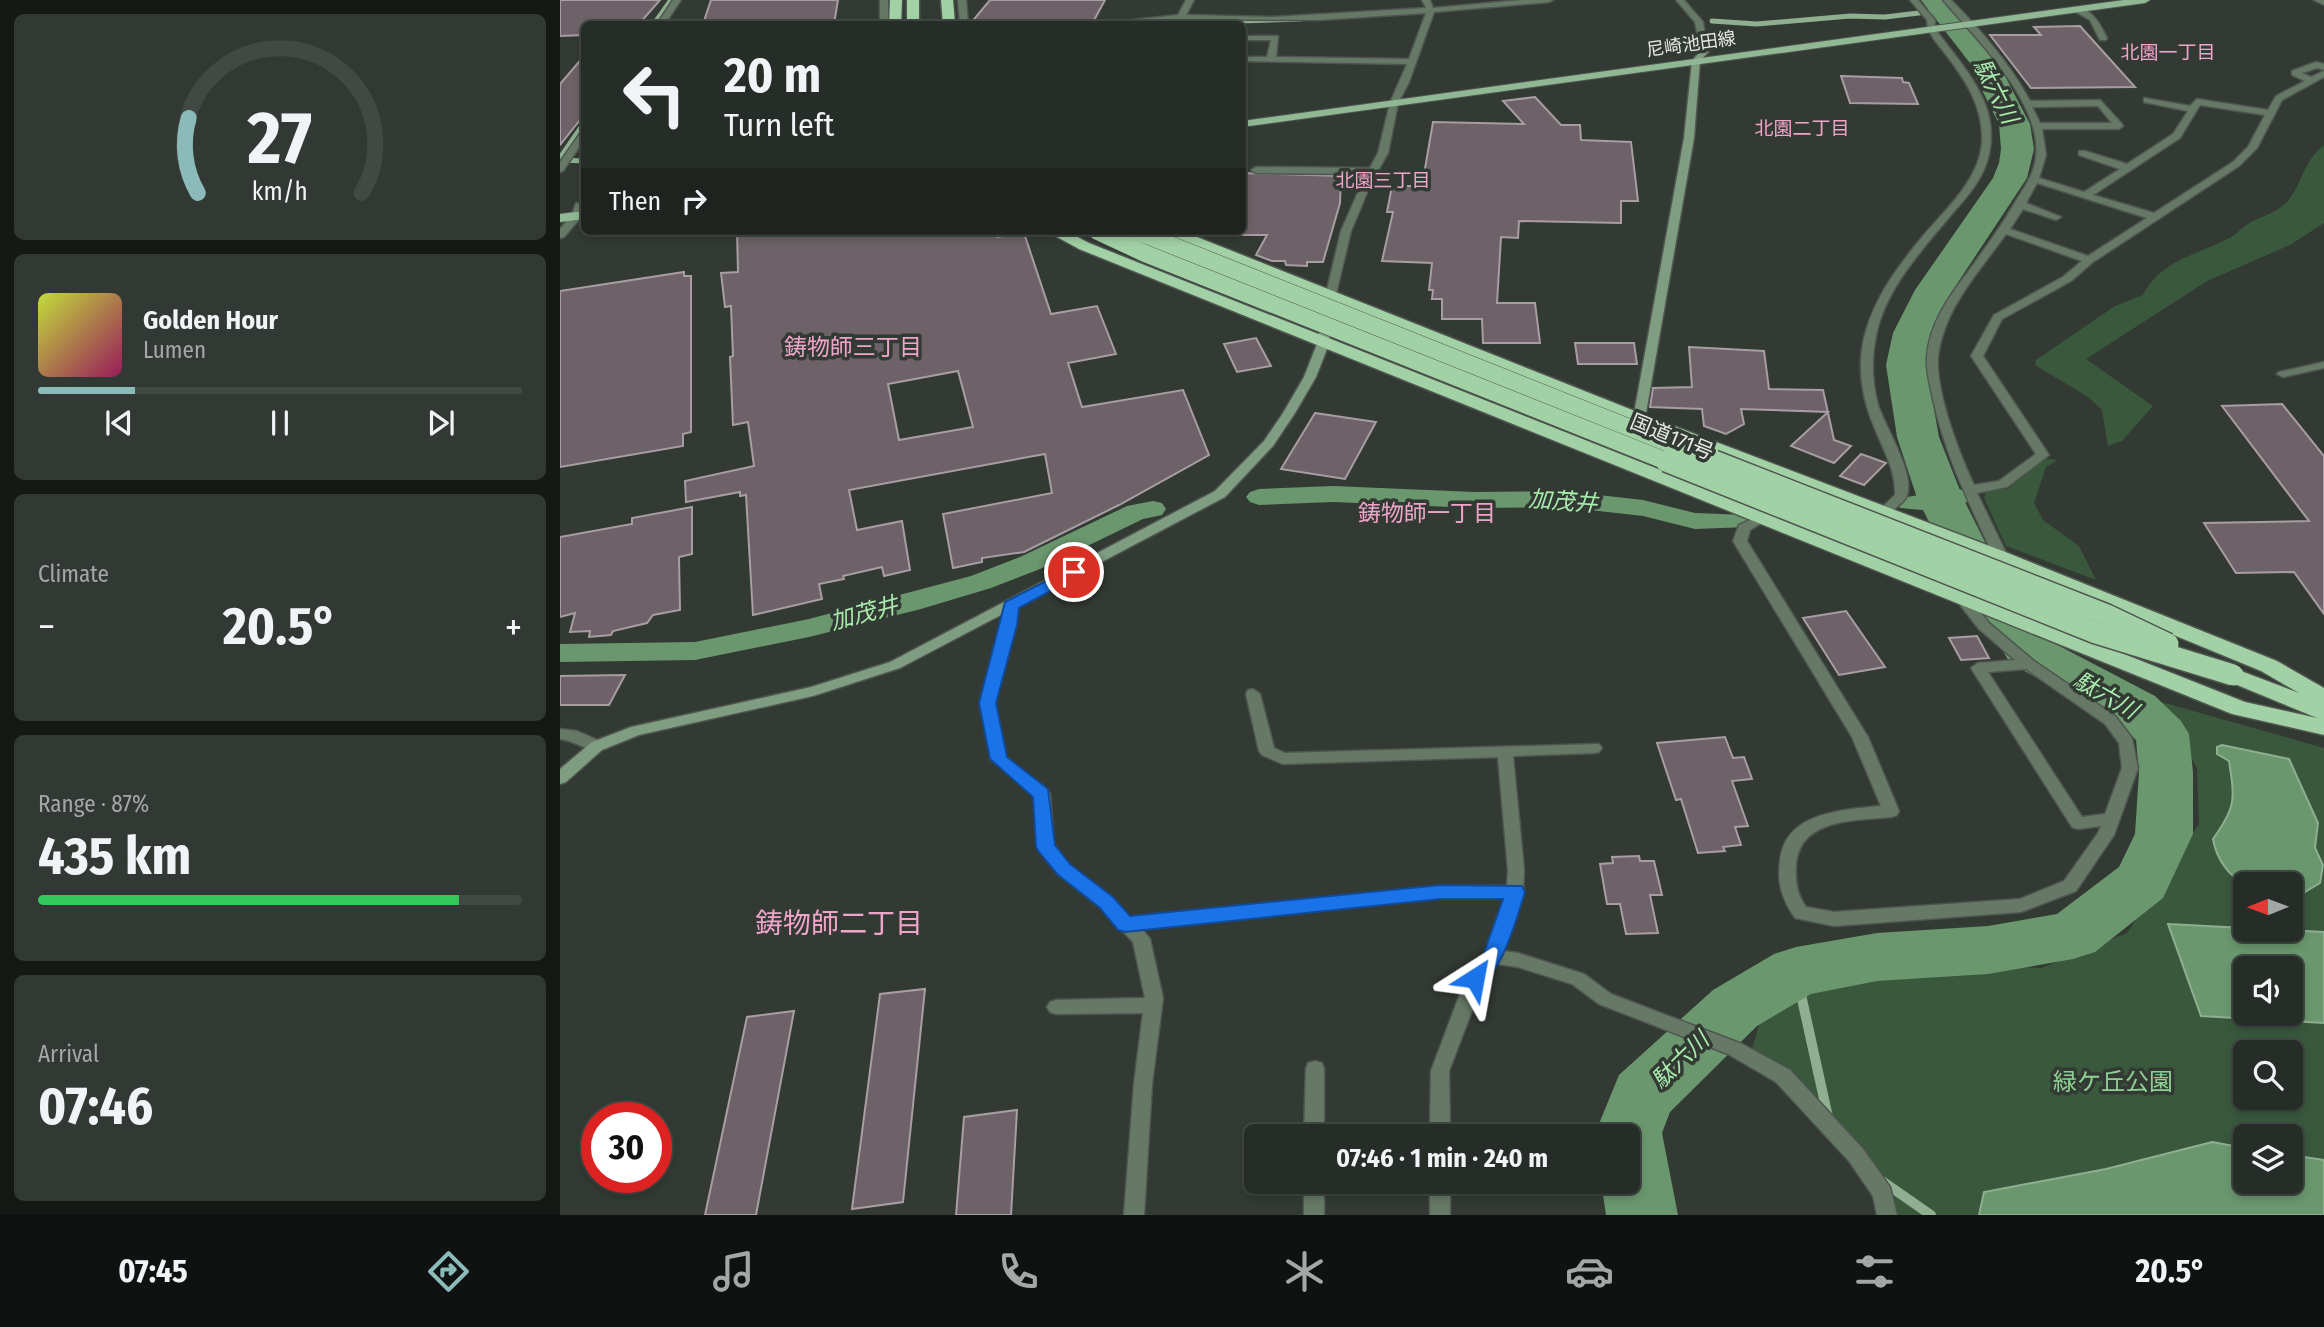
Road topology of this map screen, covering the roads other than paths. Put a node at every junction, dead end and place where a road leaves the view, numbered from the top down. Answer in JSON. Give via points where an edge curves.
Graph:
{"nodes":[{"id":1,"x":677,"y":0,"type":"edge"},
{"id":2,"x":884,"y":0,"type":"edge"},
{"id":3,"x":896,"y":0,"type":"edge"},
{"id":4,"x":913,"y":0,"type":"edge"},
{"id":5,"x":947,"y":0,"type":"edge"},
{"id":6,"x":962,"y":0,"type":"edge"},
{"id":7,"x":1190,"y":0,"type":"edge"},
{"id":8,"x":1426,"y":0,"type":"edge"},
{"id":9,"x":1549,"y":0,"type":"edge"},
{"id":10,"x":1680,"y":0,"type":"edge"},
{"id":11,"x":1914,"y":0,"type":"edge"},
{"id":12,"x":1947,"y":0,"type":"edge"},
{"id":13,"x":2145,"y":0,"type":"edge"},
{"id":14,"x":2318,"y":0,"type":"edge"},
{"id":15,"x":2324,"y":3,"type":"edge"},
{"id":16,"x":2081,"y":5,"type":"edge"},
{"id":17,"x":1431,"y":12,"type":"junction"},
{"id":18,"x":1181,"y":17,"type":"junction"},
{"id":19,"x":1967,"y":20,"type":"junction"},
{"id":20,"x":663,"y":21,"type":"edge"},
{"id":21,"x":884,"y":21,"type":"edge"},
{"id":22,"x":895,"y":21,"type":"edge"},
{"id":23,"x":914,"y":21,"type":"edge"},
{"id":24,"x":948,"y":21,"type":"edge"},
{"id":25,"x":964,"y":21,"type":"edge"},
{"id":26,"x":1143,"y":21,"type":"edge"},
{"id":27,"x":1931,"y":25,"type":"junction"},
{"id":28,"x":1246,"y":38,"type":"edge"},
{"id":29,"x":2104,"y":38,"type":"dead end"},
{"id":30,"x":1705,"y":51,"type":"junction"},
{"id":31,"x":1246,"y":59,"type":"edge"},
{"id":32,"x":1271,"y":60,"type":"junction"},
{"id":33,"x":1696,"y":61,"type":"junction"},
{"id":34,"x":1412,"y":62,"type":"junction"},
{"id":35,"x":2324,"y":67,"type":"edge"},
{"id":36,"x":2324,"y":74,"type":"edge"},
{"id":37,"x":2310,"y":80,"type":"junction"},
{"id":38,"x":1397,"y":98,"type":"junction"},
{"id":39,"x":2147,"y":100,"type":"dead end"},
{"id":40,"x":2028,"y":104,"type":"junction"},
{"id":41,"x":2193,"y":109,"type":"junction"},
{"id":42,"x":1246,"y":113,"type":"edge"},
{"id":43,"x":2270,"y":113,"type":"junction"},
{"id":44,"x":1246,"y":123,"type":"edge"},
{"id":45,"x":2038,"y":126,"type":"junction"},
{"id":46,"x":581,"y":138,"type":"edge"},
{"id":47,"x":2082,"y":153,"type":"dead end"},
{"id":48,"x":2125,"y":167,"type":"junction"},
{"id":49,"x":560,"y":169,"type":"edge"},
{"id":50,"x":1256,"y":170,"type":"dead end"},
{"id":51,"x":1373,"y":171,"type":"junction"},
{"id":52,"x":2034,"y":179,"type":"junction"},
{"id":53,"x":2086,"y":195,"type":"junction"},
{"id":54,"x":2019,"y":204,"type":"junction"},
{"id":55,"x":560,"y":208,"type":"edge"},
{"id":56,"x":581,"y":210,"type":"edge"},
{"id":57,"x":2056,"y":217,"type":"dead end"},
{"id":58,"x":2155,"y":217,"type":"junction"},
{"id":59,"x":560,"y":218,"type":"edge"},
{"id":60,"x":2003,"y":230,"type":"junction"},
{"id":61,"x":560,"y":235,"type":"edge"},
{"id":62,"x":1062,"y":235,"type":"edge"},
{"id":63,"x":1106,"y":235,"type":"edge"},
{"id":64,"x":1146,"y":235,"type":"edge"},
{"id":65,"x":1178,"y":235,"type":"edge"},
{"id":66,"x":2089,"y":260,"type":"junction"},
{"id":67,"x":1331,"y":294,"type":"junction"},
{"id":68,"x":1323,"y":344,"type":"junction"},
{"id":69,"x":2324,"y":365,"type":"edge"},
{"id":70,"x":2283,"y":374,"type":"dead end"},
{"id":71,"x":1639,"y":419,"type":"junction"},
{"id":72,"x":1970,"y":490,"type":"junction"},
{"id":73,"x":1890,"y":515,"type":"junction"},
{"id":74,"x":1761,"y":520,"type":"junction"},
{"id":75,"x":1993,"y":554,"type":"junction"},
{"id":76,"x":1968,"y":600,"type":"junction"},
{"id":77,"x":1011,"y":605,"type":"junction"},
{"id":78,"x":2029,"y":664,"type":"junction"},
{"id":79,"x":2233,"y":675,"type":"junction"},
{"id":80,"x":1253,"y":694,"type":"dead end"},
{"id":81,"x":2324,"y":698,"type":"edge"},
{"id":82,"x":2324,"y":712,"type":"edge"},
{"id":83,"x":2324,"y":727,"type":"edge"},
{"id":84,"x":560,"y":734,"type":"edge"},
{"id":85,"x":597,"y":746,"type":"junction"},
{"id":86,"x":1594,"y":748,"type":"dead end"},
{"id":87,"x":1505,"y":753,"type":"junction"},
{"id":88,"x":560,"y":778,"type":"edge"},
{"id":89,"x":2112,"y":819,"type":"junction"},
{"id":90,"x":1515,"y":892,"type":"junction"},
{"id":91,"x":1125,"y":924,"type":"junction"},
{"id":92,"x":1493,"y":957,"type":"junction"},
{"id":93,"x":1153,"y":1005,"type":"junction"},
{"id":94,"x":1056,"y":1007,"type":"dead end"},
{"id":95,"x":1315,"y":1069,"type":"dead end"},
{"id":96,"x":1314,"y":1124,"type":"edge"},
{"id":97,"x":1440,"y":1124,"type":"edge"},
{"id":98,"x":1314,"y":1194,"type":"edge"},
{"id":99,"x":1440,"y":1194,"type":"edge"},
{"id":100,"x":1134,"y":1215,"type":"edge"},
{"id":101,"x":1314,"y":1215,"type":"edge"},
{"id":102,"x":1440,"y":1215,"type":"edge"},
{"id":103,"x":1886,"y":1215,"type":"edge"}],
"edges":[{"from":1,"to":20,"type":"street"},
{"from":2,"to":21,"type":"street"},
{"from":3,"to":22,"type":"highway"},
{"from":4,"to":23,"type":"highway"},
{"from":5,"to":24,"type":"highway"},
{"from":6,"to":25,"type":"street"},
{"from":7,"to":18,"type":"street"},
{"from":8,"to":17,"type":"street"},
{"from":9,"to":17,"type":"street"},
{"from":10,"to":30,"type":"street","via":[[1699,22]]},
{"from":11,"to":27,"type":"street"},
{"from":12,"to":19,"type":"street"},
{"from":13,"to":16,"type":"main road","name":"尼崎池田線"},
{"from":14,"to":15,"type":"street"},
{"from":16,"to":19,"type":"main road","name":"尼崎池田線"},
{"from":16,"to":29,"type":"street"},
{"from":17,"to":18,"type":"street","via":[[1219,20]]},
{"from":17,"to":34,"type":"street"},
{"from":18,"to":26,"type":"street"},
{"from":19,"to":27,"type":"main road","name":"尼崎池田線"},
{"from":19,"to":40,"type":"street"},
{"from":27,"to":30,"type":"main road","name":"尼崎池田線"},
{"from":27,"to":33,"type":"main road","name":"尼崎池田線"},
{"from":27,"to":73,"type":"street","via":[[1980,103],[1986,141],[1973,182],[1899,275],[1874,323],[1867,352],[1869,391],[1902,486]]},
{"from":28,"to":32,"type":"street","via":[[1275,38]]},
{"from":30,"to":33,"type":"street"},
{"from":30,"to":38,"type":"main road","name":"尼崎池田線"},
{"from":31,"to":32,"type":"street"},
{"from":32,"to":34,"type":"street"},
{"from":33,"to":38,"type":"main road","name":"尼崎池田線"},
{"from":33,"to":71,"type":"street","via":[[1689,138]]},
{"from":34,"to":38,"type":"street"},
{"from":35,"to":37,"type":"street","via":[[2316,65],[2295,73]]},
{"from":36,"to":37,"type":"street"},
{"from":37,"to":43,"type":"street","via":[[2279,97]]},
{"from":38,"to":42,"type":"main road","name":"尼崎池田線"},
{"from":38,"to":44,"type":"main road","name":"尼崎池田線"},
{"from":38,"to":51,"type":"street","via":[[1383,153]]},
{"from":39,"to":41,"type":"street"},
{"from":40,"to":45,"type":"street"},
{"from":40,"to":45,"type":"street","via":[[2100,103],[2122,126]]},
{"from":41,"to":43,"type":"street","via":[[2203,101]]},
{"from":41,"to":48,"type":"street","via":[[2177,136]]},
{"from":43,"to":58,"type":"street","via":[[2252,148],[2236,164]]},
{"from":45,"to":52,"type":"street","via":[[2041,155]]},
{"from":46,"to":49,"type":"street"},
{"from":47,"to":48,"type":"street"},
{"from":48,"to":53,"type":"street"},
{"from":50,"to":51,"type":"street"},
{"from":51,"to":67,"type":"street","via":[[1346,231]]},
{"from":52,"to":53,"type":"street"},
{"from":52,"to":54,"type":"street"},
{"from":53,"to":58,"type":"street"},
{"from":54,"to":57,"type":"street"},
{"from":54,"to":60,"type":"street"},
{"from":55,"to":56,"type":"main road"},
{"from":56,"to":59,"type":"main road"},
{"from":56,"to":61,"type":"street"},
{"from":58,"to":66,"type":"street"},
{"from":60,"to":66,"type":"street"},
{"from":60,"to":72,"type":"street","via":[[1951,301],[1933,355],[1943,422]]},
{"from":62,"to":68,"type":"highway"},
{"from":63,"to":79,"type":"highway","name":"国道171号","bridge":true,"via":[[2096,634]]},
{"from":64,"to":79,"type":"highway","name":"国道171号","bridge":true,"via":[[2107,615]]},
{"from":65,"to":67,"type":"highway"},
{"from":66,"to":72,"type":"street","via":[[2067,279],[1998,317],[1977,356],[2043,455],[2003,484]]},
{"from":67,"to":68,"type":"street"},
{"from":67,"to":71,"type":"highway"},
{"from":68,"to":74,"type":"highway"},
{"from":68,"to":77,"type":"street","via":[[1310,377],[1269,443],[1220,494]]},
{"from":69,"to":70,"type":"street"},
{"from":71,"to":73,"type":"highway"},
{"from":72,"to":75,"type":"street"},
{"from":73,"to":75,"type":"highway"},
{"from":74,"to":76,"type":"highway"},
{"from":74,"to":89,"type":"street","via":[[1744,528],[1740,541],[1860,737],[1891,811],[1824,819],[1794,836],[1786,855],[1788,896],[1801,914],[1834,919],[2021,905],[2070,886]]},
{"from":75,"to":81,"type":"highway","via":[[2269,666]]},
{"from":76,"to":78,"type":"street","via":[[1984,626]]},
{"from":76,"to":83,"type":"highway","via":[[2240,709]]},
{"from":77,"to":85,"type":"street","via":[[865,676],[669,721]]},
{"from":77,"to":91,"type":"street","via":[[988,703],[999,759],[1042,794],[1046,847],[1063,869],[1107,902]]},
{"from":78,"to":89,"type":"street","via":[[2110,720],[2127,743],[2130,768]]},
{"from":78,"to":89,"type":"street","via":[[1978,668],[2078,823]]},
{"from":79,"to":82,"type":"highway","name":"国道171号"},
{"from":80,"to":87,"type":"street","via":[[1267,751],[1283,759]]},
{"from":84,"to":85,"type":"street"},
{"from":85,"to":88,"type":"street"},
{"from":86,"to":87,"type":"street"},
{"from":87,"to":90,"type":"street","via":[[1517,870]]},
{"from":90,"to":91,"type":"street","via":[[1441,892]]},
{"from":90,"to":92,"type":"street"},
{"from":91,"to":93,"type":"street","via":[[1140,939]]},
{"from":92,"to":97,"type":"street","via":[[1475,978],[1440,1071]]},
{"from":92,"to":103,"type":"street","via":[[1578,979],[1605,999],[1723,1044],[1783,1076],[1856,1155],[1883,1193]]},
{"from":93,"to":94,"type":"street"},
{"from":93,"to":100,"type":"street"},
{"from":95,"to":96,"type":"street"},
{"from":98,"to":101,"type":"street"},
{"from":99,"to":102,"type":"street"}]}
